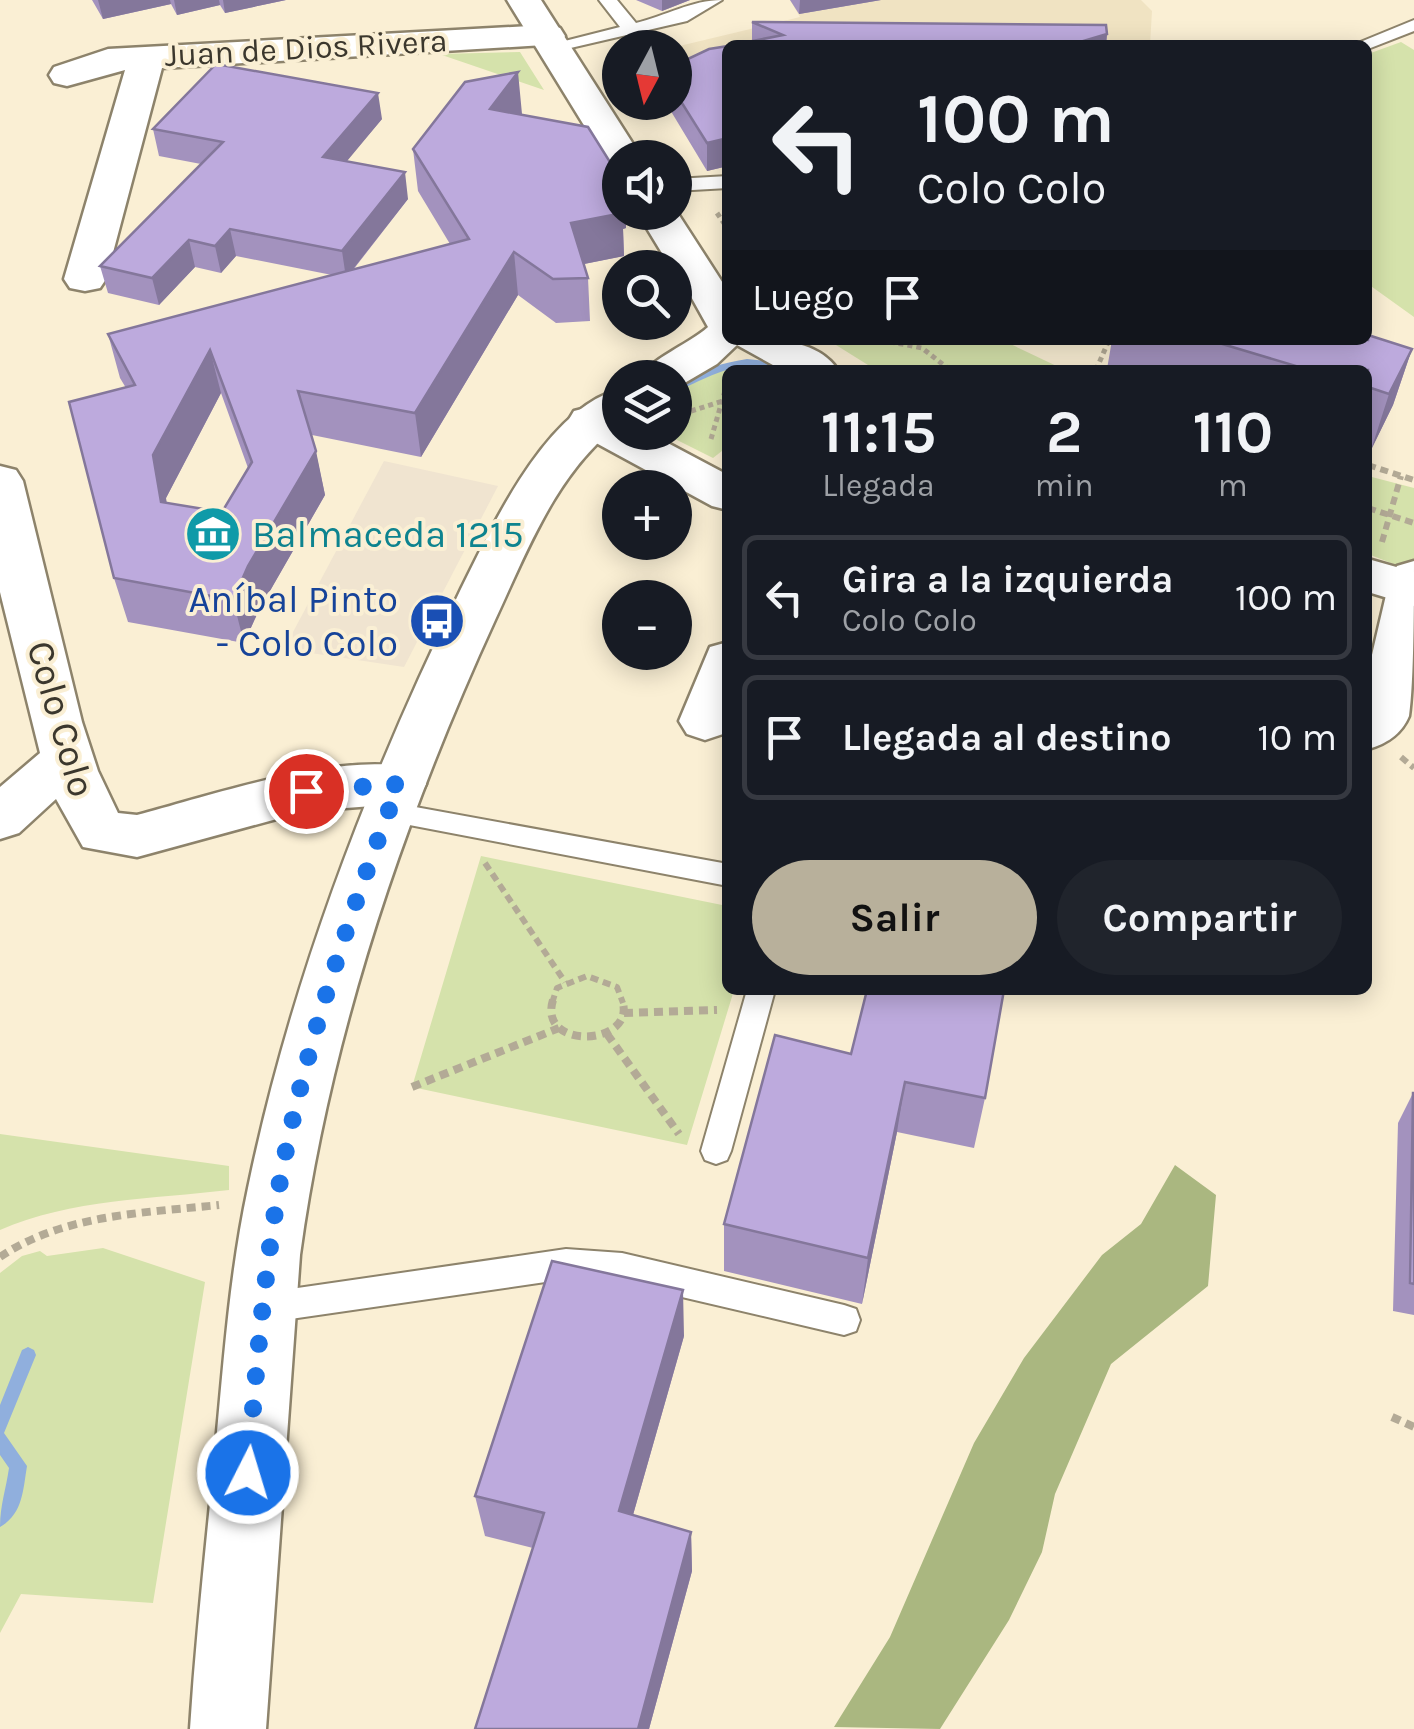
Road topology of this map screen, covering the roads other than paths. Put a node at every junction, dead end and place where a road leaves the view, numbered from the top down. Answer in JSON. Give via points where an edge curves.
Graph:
{"nodes":[{"id":1,"x":524,"y":0,"type":"edge"},
{"id":2,"x":636,"y":0,"type":"edge"},
{"id":3,"x":712,"y":0,"type":"edge"},
{"id":4,"x":654,"y":8,"type":"dead end"},
{"id":5,"x":621,"y":15,"type":"edge"},
{"id":6,"x":1414,"y":25,"type":"edge"},
{"id":7,"x":1372,"y":41,"type":"edge"},
{"id":8,"x":551,"y":42,"type":"junction"},
{"id":9,"x":148,"y":57,"type":"junction"},
{"id":10,"x":67,"y":75,"type":"dead end"},
{"id":11,"x":612,"y":140,"type":"edge"},
{"id":12,"x":722,"y":182,"type":"edge"},
{"id":13,"x":692,"y":185,"type":"edge"},
{"id":14,"x":668,"y":230,"type":"edge"},
{"id":15,"x":85,"y":279,"type":"dead end"},
{"id":16,"x":722,"y":318,"type":"edge"},
{"id":17,"x":722,"y":334,"type":"edge"},
{"id":18,"x":766,"y":345,"type":"edge"},
{"id":19,"x":806,"y":365,"type":"edge"},
{"id":20,"x":692,"y":367,"type":"edge"},
{"id":21,"x":602,"y":415,"type":"edge"},
{"id":22,"x":660,"y":450,"type":"edge"},
{"id":23,"x":0,"y":481,"type":"edge"},
{"id":24,"x":713,"y":487,"type":"edge"},
{"id":25,"x":8,"y":555,"type":"edge"},
{"id":26,"x":1397,"y":575,"type":"edge"},
{"id":27,"x":722,"y":675,"type":"edge"},
{"id":28,"x":704,"y":721,"type":"dead end"},
{"id":29,"x":1372,"y":726,"type":"edge"},
{"id":30,"x":68,"y":759,"type":"junction"},
{"id":31,"x":393,"y":798,"type":"junction"},
{"id":32,"x":0,"y":818,"type":"edge"},
{"id":33,"x":722,"y":873,"type":"edge"},
{"id":34,"x":758,"y":995,"type":"edge"},
{"id":35,"x":702,"y":1148,"type":"road end"},
{"id":36,"x":262,"y":1308,"type":"junction"},
{"id":37,"x":844,"y":1320,"type":"dead end"},
{"id":38,"x":228,"y":1729,"type":"edge"}],
"edges":[{"from":1,"to":8,"type":"street"},
{"from":2,"to":5,"type":"lane"},
{"from":3,"to":5,"type":"lane","via":[[681,18]]},
{"from":4,"to":5,"type":"lane"},
{"from":5,"to":8,"type":"lane"},
{"from":6,"to":7,"type":"lane"},
{"from":8,"to":9,"type":"street","name":"Juan de Dios Rivera"},
{"from":8,"to":11,"type":"street"},
{"from":9,"to":10,"type":"street","name":"Juan de Dios Rivera","via":[[108,60]]},
{"from":9,"to":15,"type":"street","via":[[104,191]]},
{"from":12,"to":13,"type":"lane"},
{"from":14,"to":16,"type":"street"},
{"from":17,"to":20,"type":"street"},
{"from":18,"to":19,"type":"street"},
{"from":21,"to":31,"type":"street","via":[[556,464],[505,549]]},
{"from":22,"to":24,"type":"street"},
{"from":23,"to":25,"type":"street","name":"Colo Colo"},
{"from":25,"to":30,"type":"street","name":"Colo Colo"},
{"from":26,"to":29,"type":"street","via":[[1382,716]]},
{"from":27,"to":28,"type":"street"},
{"from":30,"to":31,"type":"street","name":"Colo Colo","via":[[94,824],[126,838],[306,791]]},
{"from":30,"to":32,"type":"street"},
{"from":31,"to":33,"type":"lane"},
{"from":31,"to":36,"type":"street","via":[[324,1010],[279,1189]]},
{"from":34,"to":35,"type":"lane"},
{"from":36,"to":37,"type":"lane","via":[[566,1264],[622,1268]]},
{"from":36,"to":38,"type":"street"}]}
